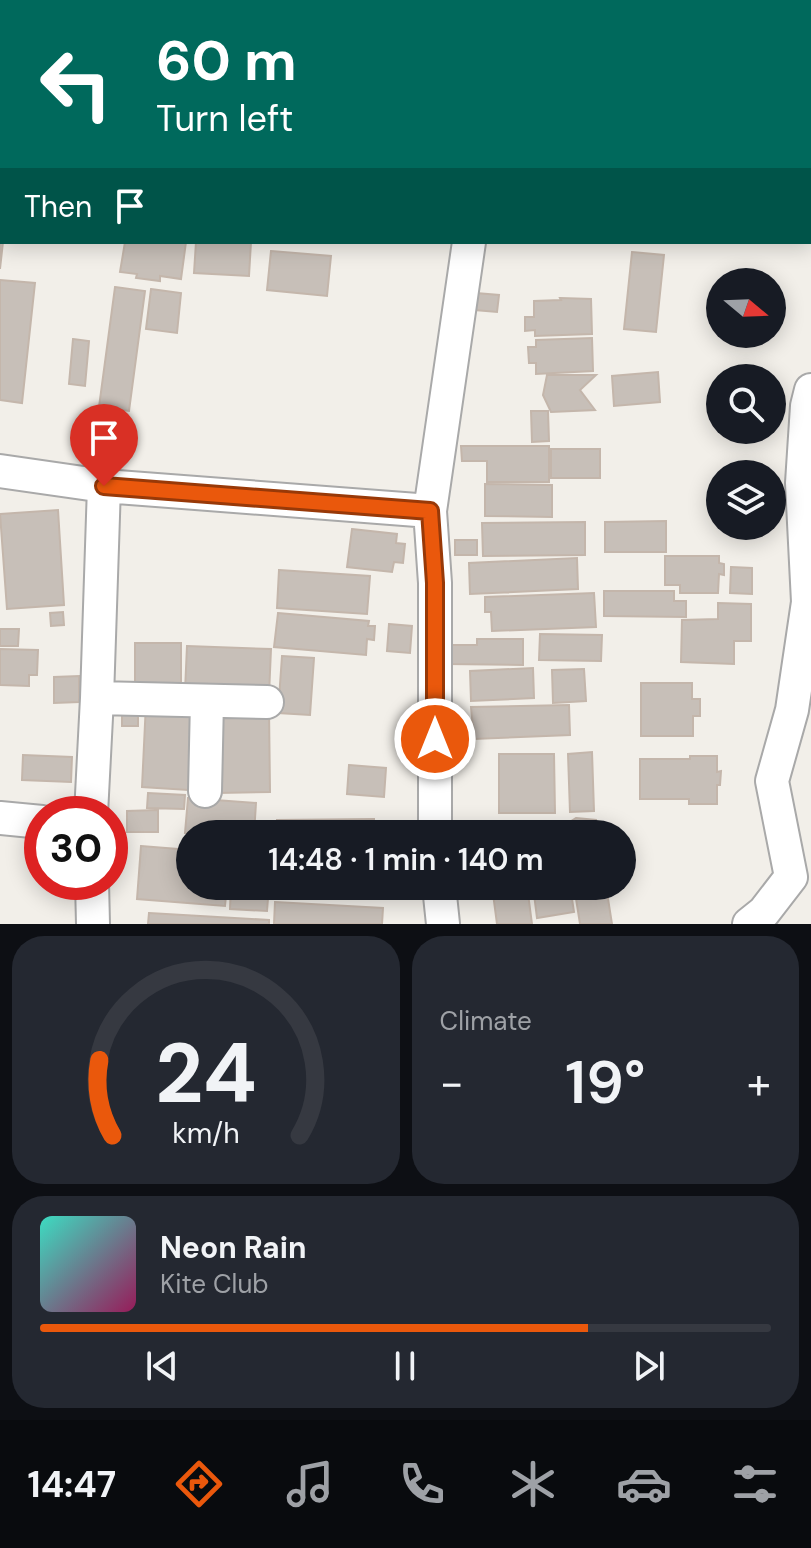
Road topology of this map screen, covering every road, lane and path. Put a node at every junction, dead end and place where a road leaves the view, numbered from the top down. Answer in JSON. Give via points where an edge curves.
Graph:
{"nodes":[{"id":1,"x":469,"y":244,"type":"edge"},
{"id":2,"x":811,"y":390,"type":"edge"},
{"id":3,"x":0,"y":471,"type":"edge"},
{"id":4,"x":104,"y":486,"type":"junction"},
{"id":5,"x":430,"y":511,"type":"junction"},
{"id":6,"x":809,"y":601,"type":"edge"},
{"id":7,"x":97,"y":698,"type":"junction"},
{"id":8,"x":207,"y":701,"type":"junction"},
{"id":9,"x":267,"y":702,"type":"dead end"},
{"id":10,"x":205,"y":791,"type":"dead end"},
{"id":11,"x":92,"y":796,"type":"edge"},
{"id":12,"x":0,"y":818,"type":"edge"},
{"id":13,"x":24,"y":820,"type":"edge"},
{"id":14,"x":435,"y":820,"type":"edge"},
{"id":15,"x":92,"y":900,"type":"edge"},
{"id":16,"x":440,"y":900,"type":"edge"},
{"id":17,"x":93,"y":924,"type":"edge"},
{"id":18,"x":443,"y":924,"type":"edge"},
{"id":19,"x":749,"y":924,"type":"edge"}],
"edges":[{"from":1,"to":5,"type":"street"},
{"from":2,"to":6,"type":"street","via":[[802,483]]},
{"from":3,"to":4,"type":"street"},
{"from":4,"to":5,"type":"street"},
{"from":4,"to":7,"type":"street"},
{"from":5,"to":14,"type":"street"},
{"from":6,"to":19,"type":"street","via":[[792,710],[772,781],[791,877]]},
{"from":7,"to":8,"type":"street"},
{"from":7,"to":11,"type":"street"},
{"from":8,"to":9,"type":"street"},
{"from":8,"to":10,"type":"street"},
{"from":12,"to":13,"type":"street"},
{"from":15,"to":17,"type":"street"},
{"from":16,"to":18,"type":"street"}]}
